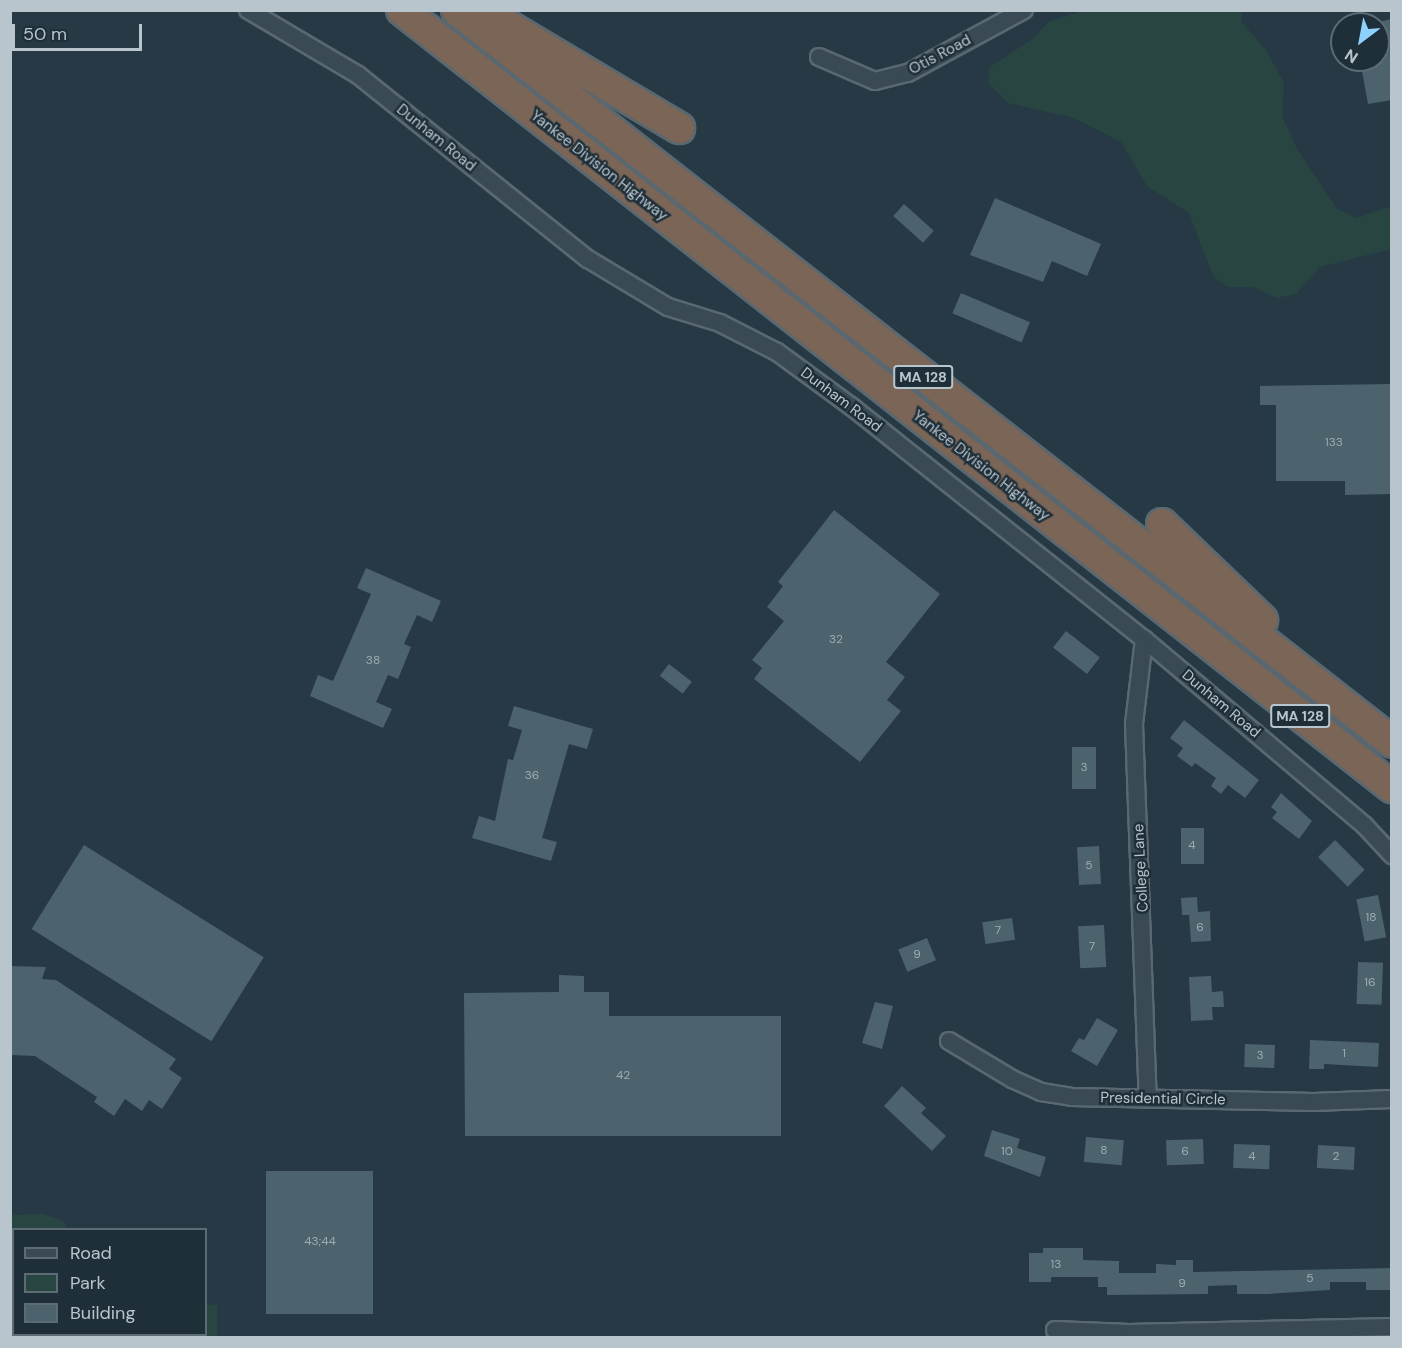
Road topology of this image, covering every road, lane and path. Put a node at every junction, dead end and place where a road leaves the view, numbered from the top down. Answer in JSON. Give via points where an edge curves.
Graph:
{"nodes":[{"id":1,"x":248,"y":10,"type":"edge"},
{"id":2,"x":402,"y":10,"type":"edge"},
{"id":3,"x":457,"y":10,"type":"edge"},
{"id":4,"x":482,"y":10,"type":"edge"},
{"id":5,"x":1024,"y":10,"type":"edge"},
{"id":6,"x":819,"y":57,"type":"dead end"},
{"id":7,"x":679,"y":128,"type":"dead end"},
{"id":8,"x":1162,"y":524,"type":"dead end"},
{"id":9,"x":1144,"y":639,"type":"junction"},
{"id":10,"x":1392,"y":732,"type":"edge"},
{"id":11,"x":1392,"y":742,"type":"edge"},
{"id":12,"x":1361,"y":763,"type":"junction"},
{"id":13,"x":1392,"y":787,"type":"edge"},
{"id":14,"x":1392,"y":803,"type":"edge"},
{"id":15,"x":1392,"y":855,"type":"edge"},
{"id":16,"x":949,"y":1041,"type":"dead end"},
{"id":17,"x":1148,"y":1098,"type":"junction"},
{"id":18,"x":1392,"y":1099,"type":"edge"},
{"id":19,"x":1392,"y":1327,"type":"edge"},
{"id":20,"x":1055,"y":1330,"type":"dead end"}],
"edges":[{"from":1,"to":9,"type":"street","name":"Dunham Road","via":[[358,75],[588,260],[668,307],[720,323],[777,352]]},
{"from":2,"to":12,"type":"highway","name":"Yankee Division Highway","number":"MA 128"},
{"from":3,"to":11,"type":"highway","number":"MA 128"},
{"from":4,"to":7,"type":"highway"},
{"from":5,"to":6,"type":"street","name":"Otis Road","via":[[908,74],[875,81]]},
{"from":8,"to":10,"type":"highway","via":[[1261,620]]},
{"from":9,"to":15,"type":"street","name":"Dunham Road","via":[[1365,826]]},
{"from":9,"to":17,"type":"street","name":"College Lane","via":[[1134,724]]},
{"from":12,"to":13,"type":"highway","name":"Yankee Division Highway","number":"MA 128"},
{"from":12,"to":14,"type":"highway"},
{"from":16,"to":17,"type":"street","name":"Presidential Circle","via":[[1041,1092]]},
{"from":17,"to":18,"type":"street","name":"Presidential Circle","via":[[1314,1102]]},
{"from":19,"to":20,"type":"street","via":[[1129,1333]]}]}
